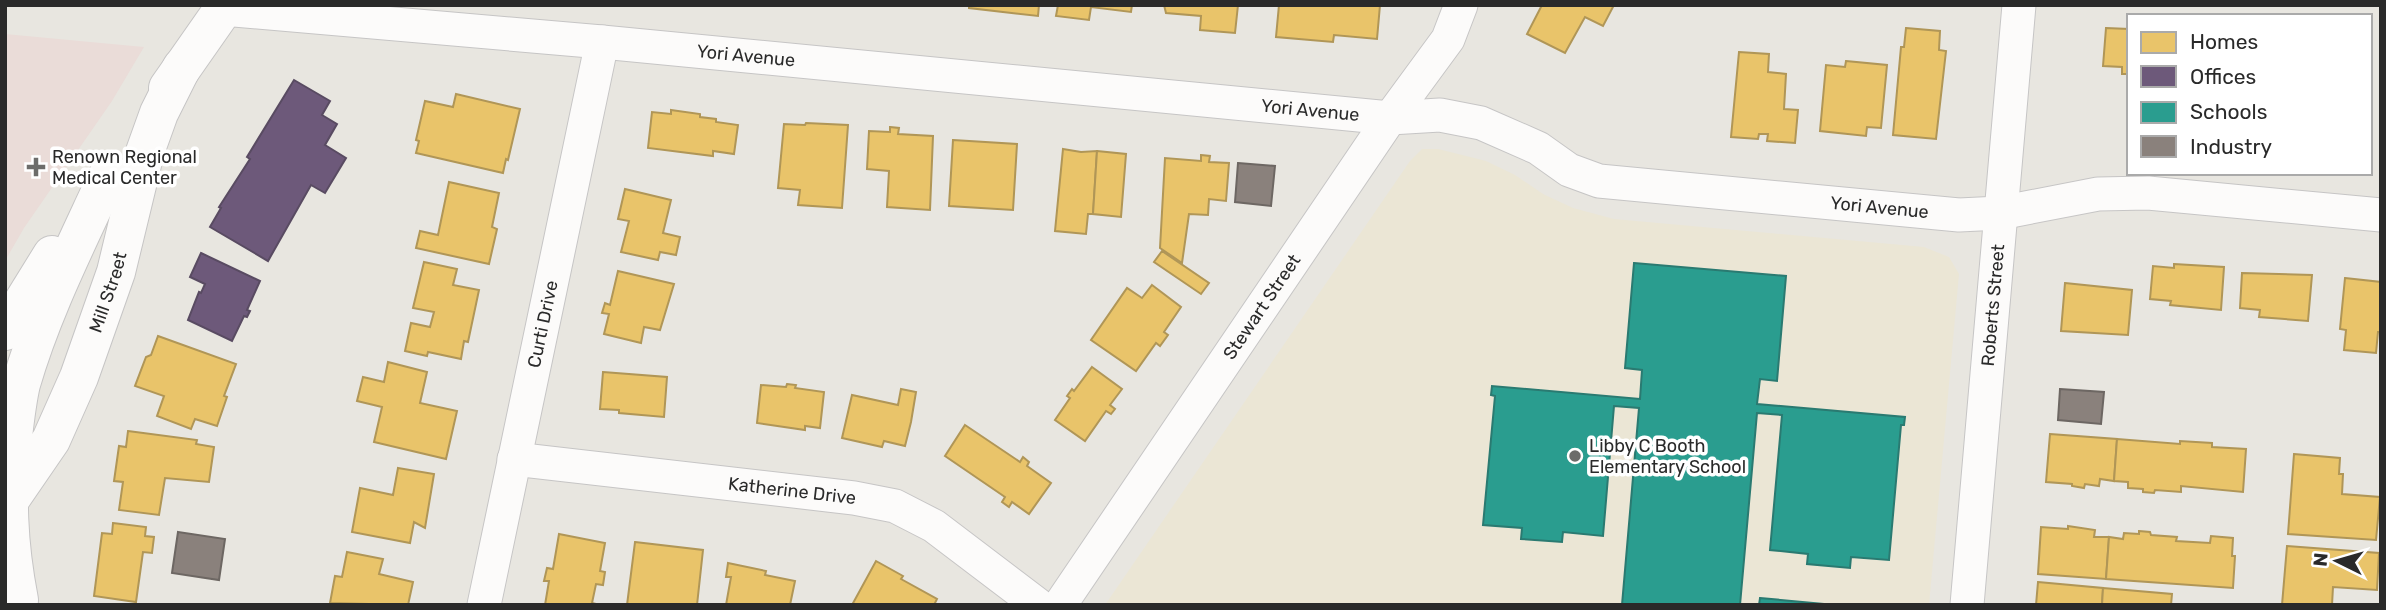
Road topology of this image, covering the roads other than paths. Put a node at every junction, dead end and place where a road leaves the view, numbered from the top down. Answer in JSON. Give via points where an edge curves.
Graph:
{"nodes":[{"id":1,"x":1461,"y":5,"type":"edge"},
{"id":2,"x":2019,"y":5,"type":"edge"},
{"id":3,"x":224,"y":7,"type":"edge"},
{"id":4,"x":602,"y":42,"type":"junction"},
{"id":5,"x":182,"y":67,"type":"junction"},
{"id":6,"x":1390,"y":118,"type":"junction"},
{"id":7,"x":109,"y":173,"type":"junction"},
{"id":8,"x":2000,"y":213,"type":"junction"},
{"id":9,"x":2381,"y":215,"type":"edge"},
{"id":10,"x":5,"y":331,"type":"edge"},
{"id":11,"x":51,"y":440,"type":"junction"},
{"id":12,"x":514,"y":459,"type":"junction"},
{"id":13,"x":6,"y":505,"type":"edge"},
{"id":14,"x":19,"y":603,"type":"edge"},
{"id":15,"x":484,"y":605,"type":"edge"},
{"id":16,"x":1038,"y":605,"type":"edge"},
{"id":17,"x":1060,"y":605,"type":"edge"},
{"id":18,"x":1967,"y":605,"type":"edge"}],
"edges":[{"from":1,"to":6,"type":"street","name":"Stewart Street","via":[[1448,39]]},
{"from":2,"to":8,"type":"street","name":"Roberts Street"},
{"from":3,"to":4,"type":"street","name":"Yori Avenue"},
{"from":3,"to":5,"type":"main road","name":"Mill Street"},
{"from":4,"to":6,"type":"street","name":"Yori Avenue"},
{"from":4,"to":12,"type":"street","name":"Curti Drive"},
{"from":5,"to":7,"type":"main road","name":"Mill Street"},
{"from":5,"to":11,"type":"main road","name":"Mill Street","via":[[145,152],[116,272]]},
{"from":6,"to":8,"type":"street","name":"Yori Avenue","via":[[1440,115],[1481,123],[1599,181],[1959,215]]},
{"from":6,"to":17,"type":"street","name":"Stewart Street"},
{"from":7,"to":10,"type":"main road","name":"Mill Street"},
{"from":7,"to":13,"type":"main road","via":[[21,385]]},
{"from":8,"to":9,"type":"street","name":"Yori Avenue","via":[[2098,194],[2148,193]]},
{"from":8,"to":18,"type":"street","name":"Roberts Street"},
{"from":11,"to":13,"type":"main road","name":"Mill Street"},
{"from":11,"to":14,"type":"main road"},
{"from":12,"to":15,"type":"street","name":"Curti Drive"},
{"from":12,"to":16,"type":"street","name":"Katherine Drive","via":[[894,506],[934,526]]},
{"from":13,"to":14,"type":"main road"}]}
